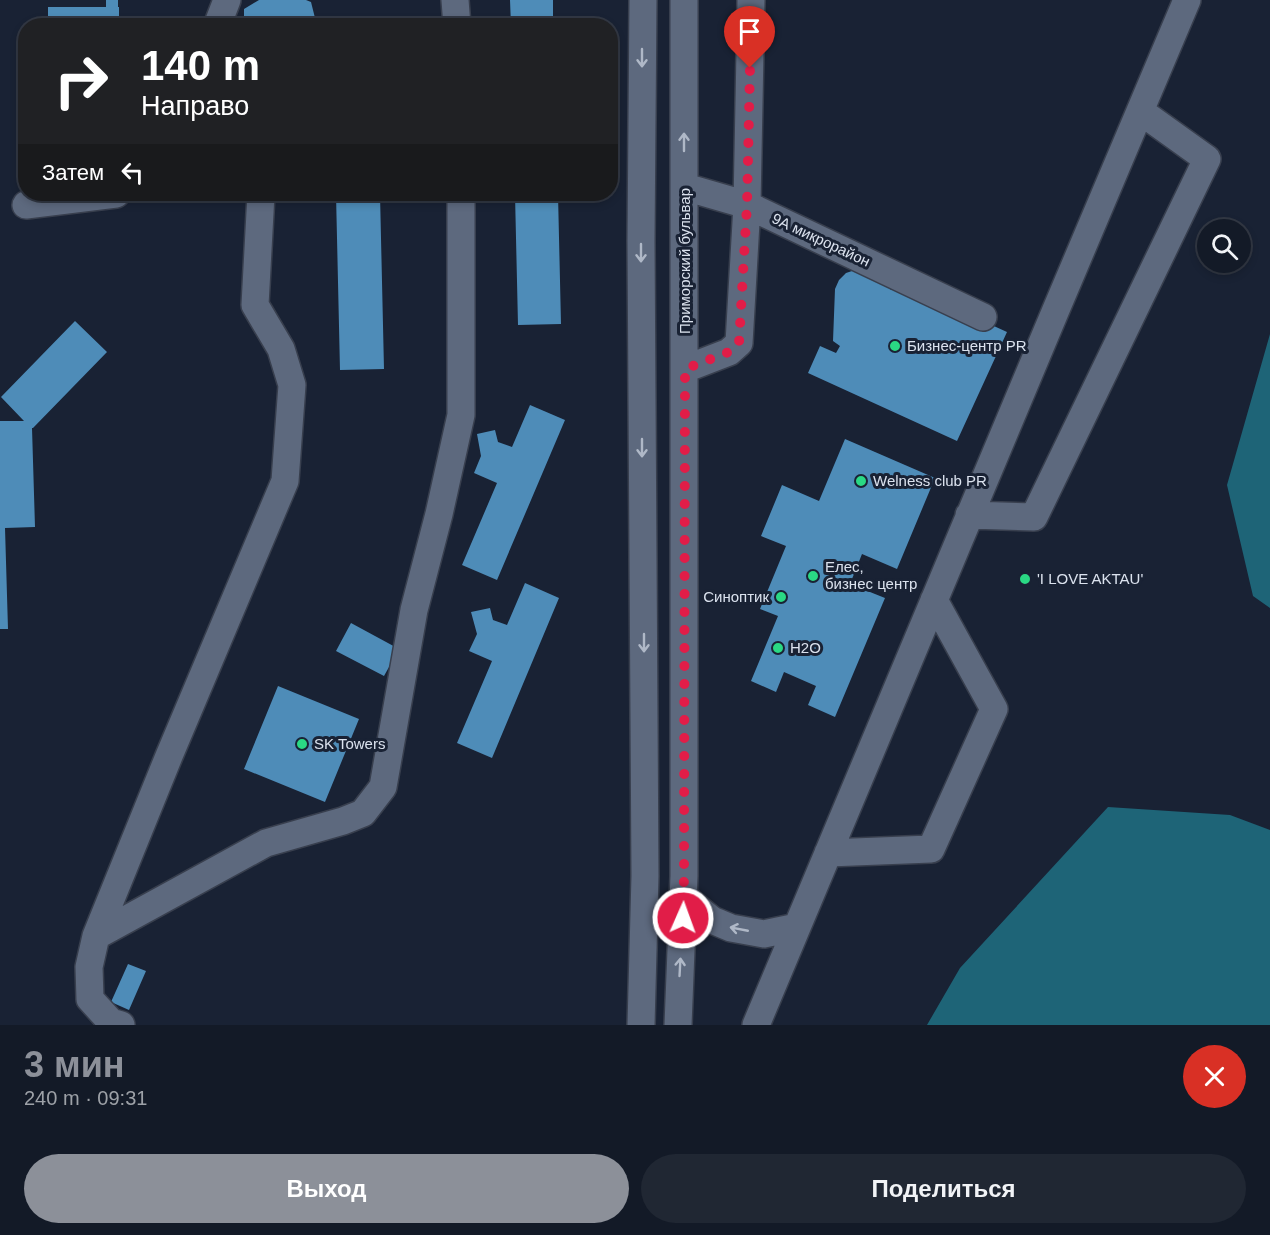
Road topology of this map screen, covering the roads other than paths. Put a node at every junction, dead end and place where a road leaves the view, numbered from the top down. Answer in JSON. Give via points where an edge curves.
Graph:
{"nodes":[{"id":1,"x":227,"y":0,"type":"edge"},
{"id":2,"x":455,"y":0,"type":"edge"},
{"id":3,"x":643,"y":0,"type":"edge"},
{"id":4,"x":684,"y":0,"type":"edge"},
{"id":5,"x":751,"y":0,"type":"edge"},
{"id":6,"x":1187,"y":0,"type":"edge"},
{"id":7,"x":220,"y":18,"type":"edge"},
{"id":8,"x":456,"y":18,"type":"edge"},
{"id":9,"x":1140,"y":111,"type":"junction"},
{"id":10,"x":685,"y":187,"type":"junction"},
{"id":11,"x":59,"y":201,"type":"edge"},
{"id":12,"x":261,"y":201,"type":"edge"},
{"id":13,"x":461,"y":201,"type":"edge"},
{"id":14,"x":26,"y":205,"type":"dead end"},
{"id":15,"x":747,"y":205,"type":"junction"},
{"id":16,"x":982,"y":317,"type":"dead end"},
{"id":17,"x":685,"y":369,"type":"junction"},
{"id":18,"x":969,"y":515,"type":"junction"},
{"id":19,"x":934,"y":600,"type":"junction"},
{"id":20,"x":828,"y":853,"type":"junction"},
{"id":21,"x":684,"y":897,"type":"junction"},
{"id":22,"x":797,"y":927,"type":"junction"},
{"id":23,"x":96,"y":936,"type":"junction"},
{"id":24,"x":121,"y":1025,"type":"edge"},
{"id":25,"x":641,"y":1025,"type":"edge"},
{"id":26,"x":678,"y":1025,"type":"edge"},
{"id":27,"x":756,"y":1025,"type":"edge"}],
"edges":[{"from":1,"to":7,"type":"street"},
{"from":2,"to":8,"type":"street"},
{"from":3,"to":25,"type":"street","one_way":true,"via":[[645,876]]},
{"from":10,"to":4,"type":"street","name":"Приморский бульвар","one_way":true},
{"from":5,"to":15,"type":"street"},
{"from":6,"to":9,"type":"street"},
{"from":9,"to":18,"type":"street"},
{"from":9,"to":18,"type":"street","via":[[1207,159],[1034,517]]},
{"from":10,"to":15,"type":"street","name":"9А микрорайон"},
{"from":10,"to":17,"type":"street","name":"Приморский бульвар"},
{"from":11,"to":14,"type":"street"},
{"from":12,"to":23,"type":"street","via":[[255,305],[281,349],[292,385],[285,481]]},
{"from":13,"to":23,"type":"street","via":[[461,415],[414,610],[383,787],[363,813],[266,843]]},
{"from":15,"to":16,"type":"street","name":"9А микрорайон"},
{"from":15,"to":17,"type":"street","via":[[739,343],[729,352]]},
{"from":17,"to":21,"type":"street","name":"Приморский бульвар"},
{"from":18,"to":19,"type":"street"},
{"from":19,"to":20,"type":"street"},
{"from":19,"to":20,"type":"street","via":[[994,709],[931,849]]},
{"from":20,"to":22,"type":"street"},
{"from":22,"to":21,"type":"street","one_way":true,"via":[[764,934],[731,928],[712,920]]},
{"from":26,"to":21,"type":"street","name":"Приморский бульвар","one_way":true},
{"from":22,"to":27,"type":"street"},
{"from":23,"to":24,"type":"street","via":[[89,967],[90,999],[111,1022]]}]}
